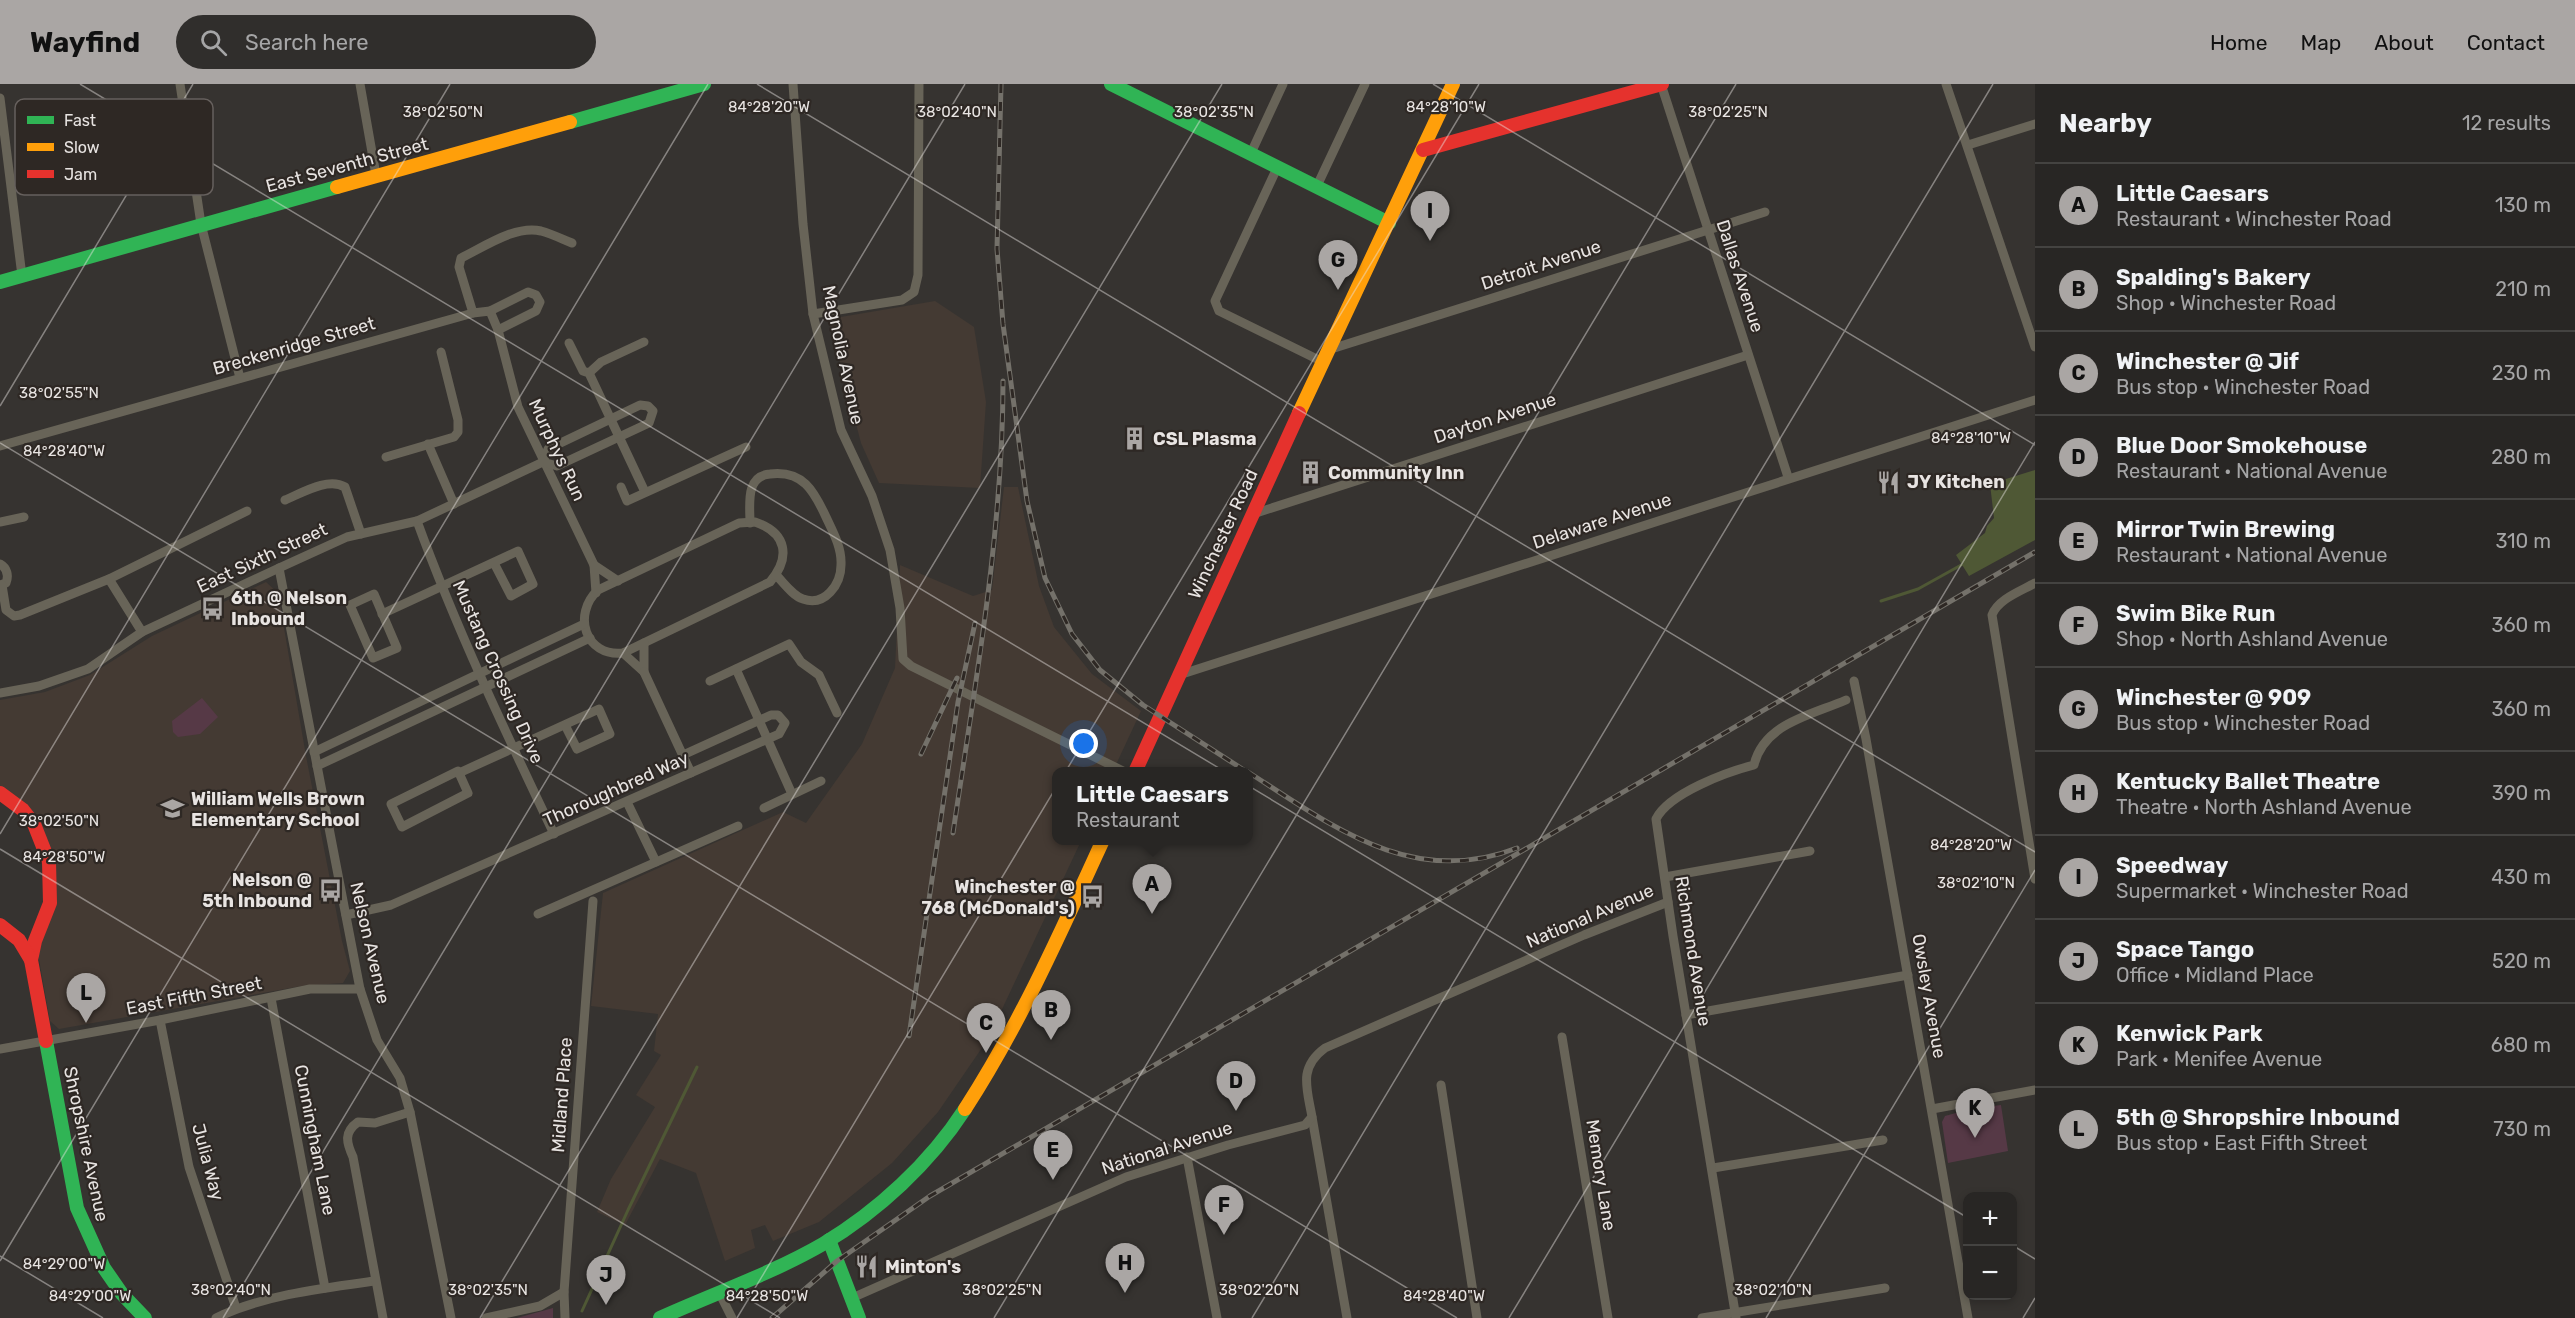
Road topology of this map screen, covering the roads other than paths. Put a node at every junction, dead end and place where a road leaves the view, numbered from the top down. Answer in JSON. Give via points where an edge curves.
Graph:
{"nodes":[{"id":1,"x":180,"y":84,"type":"edge"},
{"id":2,"x":360,"y":84,"type":"edge"},
{"id":3,"x":704,"y":84,"type":"edge"},
{"id":4,"x":793,"y":84,"type":"edge"},
{"id":5,"x":919,"y":84,"type":"edge"},
{"id":6,"x":1111,"y":84,"type":"edge"},
{"id":7,"x":1283,"y":84,"type":"edge"},
{"id":8,"x":1365,"y":84,"type":"edge"},
{"id":9,"x":1453,"y":84,"type":"edge"},
{"id":10,"x":1661,"y":84,"type":"edge"},
{"id":11,"x":1946,"y":84,"type":"edge"},
{"id":12,"x":0,"y":98,"type":"edge"},
{"id":13,"x":182,"y":99,"type":"edge"},
{"id":14,"x":2035,"y":124,"type":"edge"},
{"id":15,"x":1968,"y":145,"type":"junction"},
{"id":16,"x":1423,"y":150,"type":"junction"},
{"id":17,"x":1251,"y":153,"type":"junction"},
{"id":18,"x":1277,"y":168,"type":"junction"},
{"id":19,"x":375,"y":176,"type":"junction"},
{"id":20,"x":1316,"y":188,"type":"junction"},
{"id":21,"x":197,"y":195,"type":"edge"},
{"id":22,"x":1765,"y":212,"type":"dead end"},
{"id":23,"x":1389,"y":223,"type":"junction"},
{"id":24,"x":201,"y":224,"type":"junction"},
{"id":25,"x":1708,"y":230,"type":"junction"},
{"id":26,"x":572,"y":243,"type":"dead end"},
{"id":27,"x":22,"y":276,"type":"junction"},
{"id":28,"x":0,"y":282,"type":"edge"},
{"id":29,"x":490,"y":311,"type":"junction"},
{"id":30,"x":474,"y":313,"type":"junction"},
{"id":31,"x":813,"y":314,"type":"junction"},
{"id":32,"x":498,"y":330,"type":"junction"},
{"id":33,"x":644,"y":342,"type":"dead end"},
{"id":34,"x":569,"y":343,"type":"dead end"},
{"id":35,"x":2035,"y":347,"type":"edge"},
{"id":36,"x":441,"y":352,"type":"dead end"},
{"id":37,"x":1748,"y":354,"type":"junction"},
{"id":38,"x":1325,"y":356,"type":"junction"},
{"id":39,"x":589,"y":373,"type":"junction"},
{"id":40,"x":240,"y":378,"type":"junction"},
{"id":41,"x":2035,"y":400,"type":"edge"},
{"id":42,"x":611,"y":418,"type":"junction"},
{"id":43,"x":619,"y":438,"type":"junction"},
{"id":44,"x":428,"y":444,"type":"junction"},
{"id":45,"x":0,"y":446,"type":"edge"},
{"id":46,"x":746,"y":447,"type":"dead end"},
{"id":47,"x":386,"y":457,"type":"dead end"},
{"id":48,"x":543,"y":462,"type":"junction"},
{"id":49,"x":1788,"y":477,"type":"junction"},
{"id":50,"x":621,"y":487,"type":"dead end"},
{"id":51,"x":645,"y":492,"type":"junction"},
{"id":52,"x":285,"y":500,"type":"dead end"},
{"id":53,"x":454,"y":504,"type":"junction"},
{"id":54,"x":247,"y":511,"type":"dead end"},
{"id":55,"x":1252,"y":514,"type":"junction"},
{"id":56,"x":24,"y":518,"type":"dead end"},
{"id":57,"x":417,"y":521,"type":"junction"},
{"id":58,"x":0,"y":522,"type":"edge"},
{"id":59,"x":750,"y":523,"type":"junction"},
{"id":60,"x":361,"y":534,"type":"junction"},
{"id":61,"x":494,"y":563,"type":"junction"},
{"id":62,"x":0,"y":564,"type":"edge"},
{"id":63,"x":594,"y":565,"type":"junction"},
{"id":64,"x":279,"y":568,"type":"junction"},
{"id":65,"x":776,"y":575,"type":"junction"},
{"id":66,"x":109,"y":579,"type":"junction"},
{"id":67,"x":618,"y":581,"type":"junction"},
{"id":68,"x":2035,"y":583,"type":"edge"},
{"id":69,"x":1,"y":585,"type":"edge"},
{"id":70,"x":441,"y":587,"type":"junction"},
{"id":71,"x":596,"y":593,"type":"junction"},
{"id":72,"x":382,"y":614,"type":"junction"},
{"id":73,"x":584,"y":624,"type":"junction"},
{"id":74,"x":142,"y":632,"type":"junction"},
{"id":75,"x":590,"y":638,"type":"junction"},
{"id":76,"x":644,"y":643,"type":"junction"},
{"id":77,"x":623,"y":653,"type":"junction"},
{"id":78,"x":736,"y":669,"type":"junction"},
{"id":79,"x":644,"y":672,"type":"junction"},
{"id":80,"x":479,"y":675,"type":"junction"},
{"id":81,"x":1179,"y":675,"type":"junction"},
{"id":82,"x":710,"y":681,"type":"dead end"},
{"id":83,"x":1854,"y":681,"type":"dead end"},
{"id":84,"x":484,"y":688,"type":"junction"},
{"id":85,"x":0,"y":693,"type":"edge"},
{"id":86,"x":1846,"y":700,"type":"dead end"},
{"id":87,"x":837,"y":713,"type":"dead end"},
{"id":88,"x":759,"y":721,"type":"junction"},
{"id":89,"x":566,"y":725,"type":"junction"},
{"id":90,"x":768,"y":739,"type":"junction"},
{"id":91,"x":513,"y":749,"type":"junction"},
{"id":92,"x":314,"y":752,"type":"junction"},
{"id":93,"x":683,"y":755,"type":"junction"},
{"id":94,"x":317,"y":766,"type":"junction"},
{"id":95,"x":1117,"y":767,"type":"edge"},
{"id":96,"x":1137,"y":767,"type":"edge"},
{"id":97,"x":459,"y":773,"type":"junction"},
{"id":98,"x":692,"y":773,"type":"junction"},
{"id":99,"x":821,"y":781,"type":"dead end"},
{"id":100,"x":792,"y":794,"type":"junction"},
{"id":101,"x":3,"y":798,"type":"edge"},
{"id":102,"x":627,"y":802,"type":"junction"},
{"id":103,"x":764,"y":808,"type":"dead end"},
{"id":104,"x":738,"y":826,"type":"dead end"},
{"id":105,"x":554,"y":834,"type":"junction"},
{"id":106,"x":1100,"y":845,"type":"edge"},
{"id":107,"x":1810,"y":851,"type":"dead end"},
{"id":108,"x":656,"y":862,"type":"junction"},
{"id":109,"x":1665,"y":877,"type":"junction"},
{"id":110,"x":2035,"y":879,"type":"edge"},
{"id":111,"x":593,"y":901,"type":"dead end"},
{"id":112,"x":1668,"y":902,"type":"junction"},
{"id":113,"x":538,"y":914,"type":"dead end"},
{"id":114,"x":346,"y":915,"type":"junction"},
{"id":115,"x":40,"y":927,"type":"junction"},
{"id":116,"x":5,"y":929,"type":"edge"},
{"id":117,"x":32,"y":960,"type":"junction"},
{"id":118,"x":1908,"y":975,"type":"junction"},
{"id":119,"x":360,"y":990,"type":"junction"},
{"id":120,"x":271,"y":998,"type":"junction"},
{"id":121,"x":1686,"y":1015,"type":"junction"},
{"id":122,"x":160,"y":1020,"type":"junction"},
{"id":123,"x":1562,"y":1037,"type":"dead end"},
{"id":124,"x":47,"y":1040,"type":"junction"},
{"id":125,"x":0,"y":1049,"type":"edge"},
{"id":126,"x":1441,"y":1085,"type":"dead end"},
{"id":127,"x":2035,"y":1090,"type":"edge"},
{"id":128,"x":1932,"y":1108,"type":"junction"},
{"id":129,"x":410,"y":1112,"type":"junction"},
{"id":130,"x":1312,"y":1117,"type":"junction"},
{"id":131,"x":1883,"y":1140,"type":"dead end"},
{"id":132,"x":1187,"y":1157,"type":"junction"},
{"id":133,"x":1713,"y":1168,"type":"junction"},
{"id":134,"x":829,"y":1240,"type":"junction"},
{"id":135,"x":375,"y":1281,"type":"junction"},
{"id":136,"x":1885,"y":1287,"type":"dead end"},
{"id":137,"x":325,"y":1288,"type":"junction"},
{"id":138,"x":564,"y":1292,"type":"junction"},
{"id":139,"x":720,"y":1292,"type":"junction"},
{"id":140,"x":852,"y":1298,"type":"junction"},
{"id":141,"x":236,"y":1308,"type":"junction"},
{"id":142,"x":1735,"y":1315,"type":"edge"},
{"id":143,"x":145,"y":1318,"type":"edge"},
{"id":144,"x":216,"y":1318,"type":"edge"},
{"id":145,"x":383,"y":1318,"type":"edge"},
{"id":146,"x":451,"y":1318,"type":"edge"},
{"id":147,"x":486,"y":1318,"type":"edge"},
{"id":148,"x":565,"y":1318,"type":"edge"},
{"id":149,"x":660,"y":1318,"type":"edge"},
{"id":150,"x":732,"y":1318,"type":"edge"},
{"id":151,"x":859,"y":1318,"type":"edge"},
{"id":152,"x":1217,"y":1318,"type":"edge"},
{"id":153,"x":1347,"y":1318,"type":"edge"},
{"id":154,"x":1477,"y":1318,"type":"edge"},
{"id":155,"x":1608,"y":1318,"type":"edge"},
{"id":156,"x":1702,"y":1318,"type":"edge"},
{"id":157,"x":1968,"y":1318,"type":"edge"}],
"edges":[{"from":1,"to":13,"type":"street"},
{"from":2,"to":19,"type":"street"},
{"from":3,"to":19,"type":"street","name":"East Seventh Street"},
{"from":4,"to":31,"type":"street","name":"Magnolia Avenue"},
{"from":5,"to":31,"type":"street","via":[[916,286],[902,300]]},
{"from":6,"to":17,"type":"street"},
{"from":7,"to":17,"type":"street"},
{"from":8,"to":20,"type":"street"},
{"from":9,"to":16,"type":"street","name":"Winchester Road"},
{"from":10,"to":16,"type":"street"},
{"from":10,"to":25,"type":"street","name":"Dallas Avenue"},
{"from":11,"to":15,"type":"street"},
{"from":12,"to":27,"type":"street"},
{"from":14,"to":15,"type":"street"},
{"from":15,"to":35,"type":"street"},
{"from":16,"to":23,"type":"street","name":"Winchester Road"},
{"from":17,"to":18,"type":"street"},
{"from":18,"to":20,"type":"street"},
{"from":18,"to":38,"type":"street","via":[[1215,298],[1219,311]]},
{"from":19,"to":24,"type":"street","name":"East Seventh Street"},
{"from":20,"to":23,"type":"street"},
{"from":21,"to":24,"type":"street"},
{"from":22,"to":25,"type":"street","name":"Detroit Avenue"},
{"from":23,"to":38,"type":"street","name":"Winchester Road"},
{"from":24,"to":27,"type":"street","name":"East Seventh Street"},
{"from":24,"to":40,"type":"street"},
{"from":25,"to":37,"type":"street","name":"Dallas Avenue"},
{"from":25,"to":38,"type":"street","name":"Detroit Avenue"},
{"from":26,"to":30,"type":"street","via":[[540,231],[524,231],[461,258],[459,267]]},
{"from":27,"to":28,"type":"street","name":"East Seventh Street"},
{"from":29,"to":30,"type":"street","name":"Breckenridge Street"},
{"from":29,"to":32,"type":"street","name":"Murphys Run"},
{"from":29,"to":32,"type":"street","name":"Breckenridge Street","via":[[528,292],[538,298],[536,311]]},
{"from":30,"to":40,"type":"street","name":"Breckenridge Street"},
{"from":31,"to":95,"type":"street","name":"Magnolia Avenue","via":[[841,430],[881,520],[890,550],[906,664]]},
{"from":32,"to":48,"type":"street","name":"Murphys Run","via":[[518,407]]},
{"from":33,"to":39,"type":"street","via":[[601,362]]},
{"from":34,"to":39,"type":"street","via":[[583,371]]},
{"from":36,"to":44,"type":"street","via":[[459,427],[454,437]]},
{"from":37,"to":49,"type":"street","name":"Dallas Avenue"},
{"from":37,"to":55,"type":"street","name":"Dayton Avenue"},
{"from":38,"to":55,"type":"street","name":"Winchester Road"},
{"from":39,"to":42,"type":"street"},
{"from":40,"to":45,"type":"street","name":"Breckenridge Street"},
{"from":41,"to":49,"type":"street","name":"Delaware Avenue"},
{"from":42,"to":43,"type":"street"},
{"from":42,"to":43,"type":"street","name":"East Sixth Street","via":[[640,405],[648,405],[653,411],[649,423]]},
{"from":42,"to":48,"type":"street","name":"East Sixth Street","via":[[548,449]]},
{"from":43,"to":48,"type":"street","name":"East Sixth Street","via":[[557,466]]},
{"from":43,"to":51,"type":"street"},
{"from":44,"to":47,"type":"street"},
{"from":44,"to":53,"type":"street"},
{"from":46,"to":51,"type":"street"},
{"from":48,"to":53,"type":"street","name":"East Sixth Street"},
{"from":48,"to":63,"type":"street","name":"Murphys Run"},
{"from":49,"to":81,"type":"street","name":"Delaware Avenue"},
{"from":50,"to":51,"type":"street","via":[[627,501]]},
{"from":52,"to":60,"type":"street","via":[[338,483],[345,487]]},
{"from":53,"to":57,"type":"street","name":"East Sixth Street"},
{"from":54,"to":66,"type":"street"},
{"from":55,"to":81,"type":"street","name":"Winchester Road"},
{"from":56,"to":58,"type":"street"},
{"from":57,"to":60,"type":"street","name":"East Sixth Street"},
{"from":57,"to":70,"type":"street","name":"Mustang Crossing Drive"},
{"from":59,"to":65,"type":"street","via":[[768,527],[780,543],[784,560]]},
{"from":59,"to":65,"type":"street","via":[[750,490],[764,474],[791,476],[814,490],[838,543],[840,579],[833,590],[814,601],[793,593]]},
{"from":59,"to":67,"type":"street","via":[[725,529]]},
{"from":60,"to":64,"type":"street","name":"East Sixth Street"},
{"from":61,"to":61,"type":"street","via":[[518,551],[532,584],[511,596]]},
{"from":61,"to":70,"type":"street"},
{"from":62,"to":69,"type":"street","via":[[7,572],[6,583]]},
{"from":63,"to":67,"type":"street","name":"Murphys Run"},
{"from":63,"to":71,"type":"street","name":"Murphys Run"},
{"from":64,"to":74,"type":"street","name":"East Sixth Street"},
{"from":64,"to":92,"type":"street","name":"Nelson Avenue"},
{"from":65,"to":76,"type":"street","via":[[764,585]]},
{"from":66,"to":69,"type":"street","via":[[14,616],[6,610]]},
{"from":66,"to":74,"type":"street"},
{"from":67,"to":71,"type":"street"},
{"from":68,"to":110,"type":"street","via":[[2005,600],[1992,615]]},
{"from":70,"to":72,"type":"street"},
{"from":70,"to":80,"type":"street","name":"Mustang Crossing Drive"},
{"from":71,"to":73,"type":"street","via":[[586,602]]},
{"from":72,"to":72,"type":"street","via":[[374,594],[350,605],[373,658],[397,648]]},
{"from":73,"to":75,"type":"street"},
{"from":73,"to":80,"type":"street"},
{"from":74,"to":85,"type":"street","name":"East Sixth Street","via":[[88,669],[39,686]]},
{"from":75,"to":77,"type":"street","via":[[607,651]]},
{"from":75,"to":84,"type":"street"},
{"from":76,"to":77,"type":"street"},
{"from":76,"to":79,"type":"street"},
{"from":77,"to":79,"type":"street"},
{"from":78,"to":82,"type":"street"},
{"from":78,"to":87,"type":"street","via":[[789,644],[801,662],[819,675]]},
{"from":78,"to":88,"type":"street"},
{"from":79,"to":93,"type":"street"},
{"from":80,"to":84,"type":"street","name":"Mustang Crossing Drive"},
{"from":80,"to":92,"type":"street"},
{"from":81,"to":96,"type":"street","name":"Winchester Road"},
{"from":83,"to":118,"type":"street","name":"Owsley Avenue"},
{"from":84,"to":91,"type":"street","name":"Mustang Crossing Drive"},
{"from":84,"to":94,"type":"street"},
{"from":86,"to":109,"type":"street","name":"Richmond Avenue","via":[[1786,724],[1762,744],[1754,765],[1731,771],[1661,809],[1656,819]]},
{"from":88,"to":90,"type":"street"},
{"from":88,"to":90,"type":"street","name":"Thoroughbred Way","via":[[775,714],[785,723],[782,732]]},
{"from":88,"to":93,"type":"street","name":"Thoroughbred Way"},
{"from":89,"to":89,"type":"street","via":[[598,709],[610,734],[577,749]]},
{"from":89,"to":91,"type":"street"},
{"from":90,"to":98,"type":"street","name":"Thoroughbred Way"},
{"from":90,"to":100,"type":"street"},
{"from":91,"to":97,"type":"street"},
{"from":91,"to":105,"type":"street","name":"Mustang Crossing Drive"},
{"from":92,"to":94,"type":"street","name":"Nelson Avenue"},
{"from":93,"to":98,"type":"street"},
{"from":94,"to":114,"type":"street","name":"Nelson Avenue"},
{"from":97,"to":97,"type":"street","via":[[468,794],[402,827],[391,804]]},
{"from":98,"to":102,"type":"street","name":"Thoroughbred Way"},
{"from":99,"to":100,"type":"street"},
{"from":100,"to":103,"type":"street"},
{"from":101,"to":115,"type":"street","name":"Shropshire Avenue","via":[[21,809],[33,823],[47,855],[51,894]]},
{"from":102,"to":105,"type":"street","name":"Thoroughbred Way"},
{"from":102,"to":108,"type":"street"},
{"from":104,"to":108,"type":"street"},
{"from":105,"to":114,"type":"street","name":"Thoroughbred Way","via":[[391,905]]},
{"from":106,"to":134,"type":"street","via":[[1019,1020],[980,1089],[924,1160],[882,1201]]},
{"from":107,"to":109,"type":"street"},
{"from":108,"to":113,"type":"street"},
{"from":109,"to":112,"type":"street","name":"Richmond Avenue"},
{"from":111,"to":138,"type":"street","name":"Midland Place"},
{"from":112,"to":121,"type":"street","name":"Richmond Avenue"},
{"from":112,"to":130,"type":"street","name":"National Avenue","via":[[1325,1048],[1306,1072]]},
{"from":114,"to":119,"type":"street","name":"Nelson Avenue"},
{"from":115,"to":116,"type":"street","name":"Shropshire Avenue","via":[[31,935],[22,936]]},
{"from":115,"to":117,"type":"street","name":"Shropshire Avenue"},
{"from":116,"to":117,"type":"street","name":"Shropshire Avenue","via":[[19,940]]},
{"from":117,"to":124,"type":"street","name":"Shropshire Avenue"},
{"from":118,"to":121,"type":"street"},
{"from":118,"to":128,"type":"street","name":"Owsley Avenue"},
{"from":119,"to":120,"type":"street","name":"East Fifth Street","via":[[310,989]]},
{"from":119,"to":129,"type":"street","name":"Nelson Avenue","via":[[377,1040],[400,1078]]},
{"from":120,"to":122,"type":"street","name":"East Fifth Street"},
{"from":120,"to":137,"type":"street","name":"Cunningham Lane"},
{"from":121,"to":133,"type":"street","name":"Richmond Avenue"},
{"from":122,"to":124,"type":"street","name":"East Fifth Street"},
{"from":122,"to":141,"type":"street","name":"Julia Way","via":[[189,1167]]},
{"from":123,"to":155,"type":"street","name":"Memory Lane"},
{"from":124,"to":125,"type":"street","name":"East Fifth Street"},
{"from":124,"to":143,"type":"street","name":"Shropshire Avenue","via":[[80,1217],[108,1277]]},
{"from":126,"to":154,"type":"street"},
{"from":127,"to":128,"type":"street"},
{"from":128,"to":157,"type":"street","name":"Owsley Avenue"},
{"from":129,"to":135,"type":"street","via":[[375,1123],[358,1122],[348,1131]]},
{"from":129,"to":146,"type":"street","name":"Nelson Avenue"},
{"from":130,"to":132,"type":"street","name":"National Avenue","via":[[1301,1126]]},
{"from":130,"to":153,"type":"street"},
{"from":131,"to":133,"type":"street"},
{"from":132,"to":140,"type":"street","name":"National Avenue","via":[[1096,1189]]},
{"from":132,"to":152,"type":"street"},
{"from":133,"to":142,"type":"street","name":"Richmond Avenue"},
{"from":134,"to":139,"type":"street"},
{"from":134,"to":140,"type":"street"},
{"from":135,"to":137,"type":"street"},
{"from":135,"to":145,"type":"street"},
{"from":136,"to":142,"type":"street"},
{"from":137,"to":141,"type":"street"},
{"from":138,"to":147,"type":"street","via":[[540,1306]]},
{"from":138,"to":148,"type":"street","name":"Midland Place"},
{"from":139,"to":149,"type":"street"},
{"from":139,"to":150,"type":"street"},
{"from":140,"to":151,"type":"street"},
{"from":141,"to":144,"type":"street"},
{"from":142,"to":156,"type":"street"}]}
